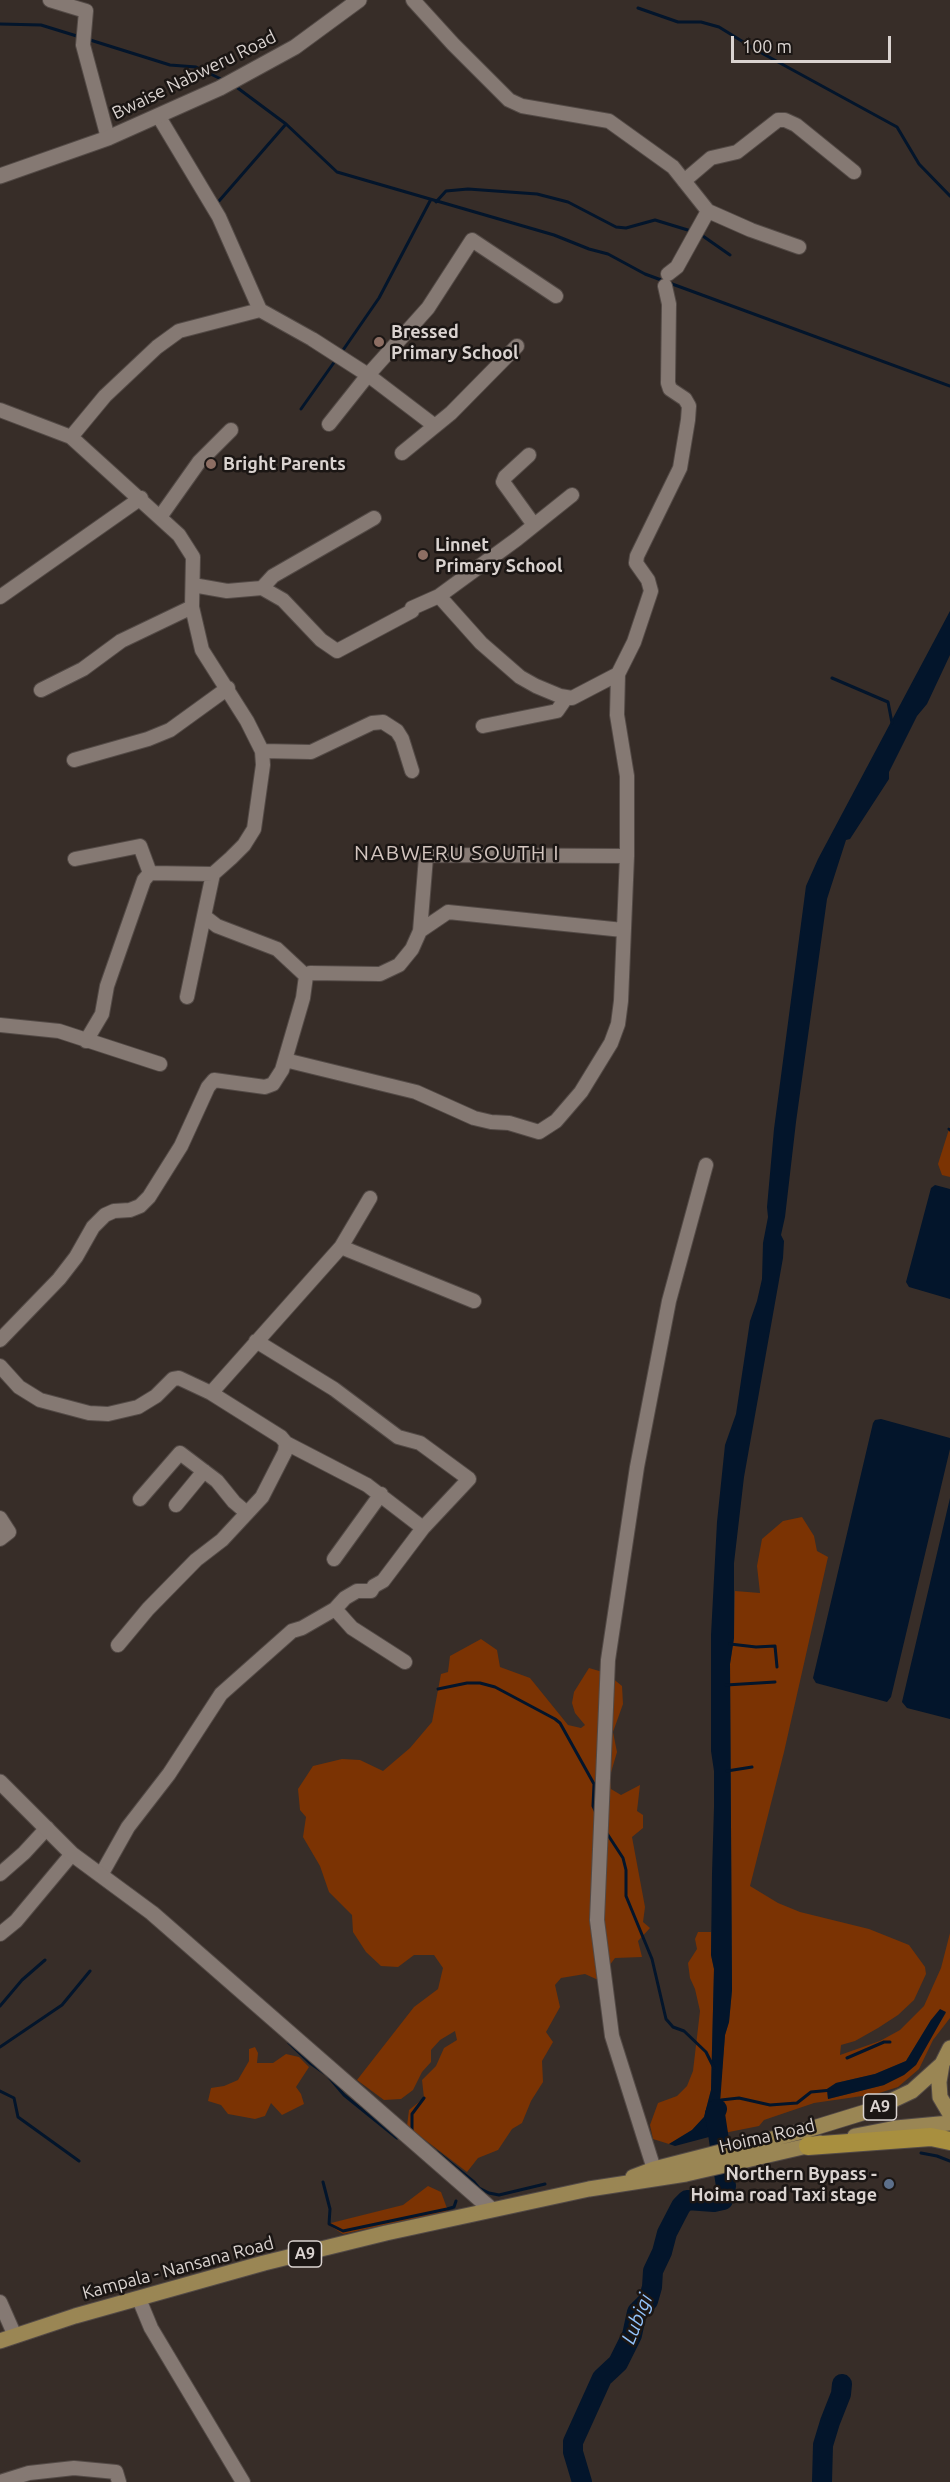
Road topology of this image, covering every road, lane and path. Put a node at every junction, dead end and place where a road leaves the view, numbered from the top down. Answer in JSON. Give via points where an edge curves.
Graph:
{"nodes":[{"id":1,"x":50,"y":0,"type":"edge"},
{"id":2,"x":359,"y":0,"type":"edge"},
{"id":3,"x":413,"y":0,"type":"edge"},
{"id":4,"x":159,"y":117,"type":"junction"},
{"id":5,"x":108,"y":138,"type":"junction"},
{"id":6,"x":854,"y":172,"type":"dead end"},
{"id":7,"x":1,"y":178,"type":"edge"},
{"id":8,"x":684,"y":181,"type":"junction"},
{"id":9,"x":708,"y":210,"type":"junction"},
{"id":10,"x":799,"y":247,"type":"dead end"},
{"id":11,"x":556,"y":296,"type":"dead end"},
{"id":12,"x":260,"y":310,"type":"junction"},
{"id":13,"x":517,"y":346,"type":"dead end"},
{"id":14,"x":368,"y":375,"type":"junction"},
{"id":15,"x":0,"y":410,"type":"edge"},
{"id":16,"x":329,"y":424,"type":"dead end"},
{"id":17,"x":435,"y":426,"type":"junction"},
{"id":18,"x":231,"y":430,"type":"dead end"},
{"id":19,"x":71,"y":437,"type":"junction"},
{"id":20,"x":402,"y":453,"type":"dead end"},
{"id":21,"x":529,"y":455,"type":"dead end"},
{"id":22,"x":572,"y":495,"type":"dead end"},
{"id":23,"x":141,"y":498,"type":"junction"},
{"id":24,"x":160,"y":517,"type":"junction"},
{"id":25,"x":374,"y":518,"type":"dead end"},
{"id":26,"x":534,"y":525,"type":"junction"},
{"id":27,"x":193,"y":585,"type":"junction"},
{"id":28,"x":262,"y":588,"type":"junction"},
{"id":29,"x":439,"y":596,"type":"junction"},
{"id":30,"x":0,"y":597,"type":"edge"},
{"id":31,"x":192,"y":607,"type":"junction"},
{"id":32,"x":618,"y":674,"type":"junction"},
{"id":33,"x":228,"y":688,"type":"junction"},
{"id":34,"x":41,"y":690,"type":"dead end"},
{"id":35,"x":566,"y":698,"type":"junction"},
{"id":36,"x":483,"y":726,"type":"dead end"},
{"id":37,"x":261,"y":751,"type":"junction"},
{"id":38,"x":74,"y":760,"type":"dead end"},
{"id":39,"x":412,"y":771,"type":"dead end"},
{"id":40,"x":627,"y":856,"type":"junction"},
{"id":41,"x":75,"y":859,"type":"dead end"},
{"id":42,"x":150,"y":873,"type":"junction"},
{"id":43,"x":213,"y":874,"type":"junction"},
{"id":44,"x":204,"y":916,"type":"junction"},
{"id":45,"x":623,"y":930,"type":"junction"},
{"id":46,"x":420,"y":931,"type":"junction"},
{"id":47,"x":306,"y":976,"type":"junction"},
{"id":48,"x":187,"y":998,"type":"dead end"},
{"id":49,"x":0,"y":1025,"type":"edge"},
{"id":50,"x":86,"y":1041,"type":"junction"},
{"id":51,"x":285,"y":1060,"type":"junction"},
{"id":52,"x":160,"y":1064,"type":"dead end"},
{"id":53,"x":706,"y":1165,"type":"dead end"},
{"id":54,"x":370,"y":1198,"type":"dead end"},
{"id":55,"x":341,"y":1247,"type":"junction"},
{"id":56,"x":474,"y":1301,"type":"dead end"},
{"id":57,"x":0,"y":1340,"type":"edge"},
{"id":58,"x":256,"y":1341,"type":"junction"},
{"id":59,"x":0,"y":1366,"type":"edge"},
{"id":60,"x":211,"y":1393,"type":"junction"},
{"id":61,"x":286,"y":1443,"type":"junction"},
{"id":62,"x":204,"y":1471,"type":"junction"},
{"id":63,"x":381,"y":1494,"type":"junction"},
{"id":64,"x":140,"y":1499,"type":"dead end"},
{"id":65,"x":176,"y":1506,"type":"dead end"},
{"id":66,"x":247,"y":1513,"type":"junction"},
{"id":67,"x":0,"y":1518,"type":"edge"},
{"id":68,"x":423,"y":1528,"type":"junction"},
{"id":69,"x":0,"y":1539,"type":"edge"},
{"id":70,"x":334,"y":1559,"type":"dead end"},
{"id":71,"x":335,"y":1609,"type":"junction"},
{"id":72,"x":118,"y":1645,"type":"dead end"},
{"id":73,"x":405,"y":1662,"type":"dead end"},
{"id":74,"x":0,"y":1782,"type":"edge"},
{"id":75,"x":46,"y":1828,"type":"junction"},
{"id":76,"x":72,"y":1854,"type":"junction"},
{"id":77,"x":0,"y":1874,"type":"edge"},
{"id":78,"x":101,"y":1875,"type":"junction"},
{"id":79,"x":0,"y":1934,"type":"edge"},
{"id":80,"x":950,"y":2048,"type":"edge"},
{"id":81,"x":942,"y":2064,"type":"junction"},
{"id":82,"x":950,"y":2114,"type":"edge"},
{"id":83,"x":950,"y":2123,"type":"edge"},
{"id":84,"x":808,"y":2138,"type":"junction"},
{"id":85,"x":950,"y":2141,"type":"edge"},
{"id":86,"x":654,"y":2169,"type":"junction"},
{"id":87,"x":614,"y":2185,"type":"junction"},
{"id":88,"x":491,"y":2209,"type":"junction"},
{"id":89,"x":139,"y":2300,"type":"junction"},
{"id":90,"x":0,"y":2302,"type":"edge"},
{"id":91,"x":15,"y":2336,"type":"junction"},
{"id":92,"x":0,"y":2340,"type":"edge"},
{"id":93,"x":0,"y":2482,"type":"edge"},
{"id":94,"x":119,"y":2482,"type":"edge"},
{"id":95,"x":243,"y":2482,"type":"edge"}],
"edges":[{"from":1,"to":5,"type":"street","via":[[86,11],[84,38]]},
{"from":2,"to":4,"type":"street","name":"Bwaise Nabweru Road","via":[[296,47]]},
{"from":3,"to":8,"type":"street","via":[[509,100],[522,106],[609,122],[673,167]]},
{"from":4,"to":5,"type":"street","name":"Bwaise Nabweru Road"},
{"from":4,"to":12,"type":"street","via":[[219,217]]},
{"from":5,"to":7,"type":"street","name":"Bwaise Nabweru Road"},
{"from":6,"to":8,"type":"street","via":[[796,125],[778,120],[737,152],[711,158]]},
{"from":8,"to":9,"type":"street"},
{"from":9,"to":10,"type":"street"},
{"from":9,"to":32,"type":"street","via":[[667,280],[668,383],[689,406],[688,420],[680,468],[637,556],[636,563],[651,591],[634,642]]},
{"from":11,"to":14,"type":"street","via":[[472,240],[428,308]]},
{"from":12,"to":14,"type":"street"},
{"from":12,"to":19,"type":"street","via":[[179,330],[105,396]]},
{"from":13,"to":17,"type":"street"},
{"from":14,"to":16,"type":"street"},
{"from":14,"to":17,"type":"street"},
{"from":15,"to":19,"type":"street"},
{"from":17,"to":20,"type":"street"},
{"from":18,"to":24,"type":"street","via":[[199,462]]},
{"from":19,"to":23,"type":"street"},
{"from":21,"to":26,"type":"street","via":[[503,481]]},
{"from":22,"to":26,"type":"street"},
{"from":23,"to":24,"type":"street"},
{"from":23,"to":30,"type":"street"},
{"from":24,"to":27,"type":"street","via":[[194,557]]},
{"from":25,"to":28,"type":"street","via":[[273,576]]},
{"from":26,"to":29,"type":"street"},
{"from":27,"to":28,"type":"street","via":[[227,591]]},
{"from":27,"to":31,"type":"street"},
{"from":28,"to":29,"type":"street","via":[[283,600],[337,651]]},
{"from":29,"to":35,"type":"street","via":[[481,643],[520,677]]},
{"from":31,"to":33,"type":"street","via":[[202,650]]},
{"from":31,"to":34,"type":"street","via":[[121,641],[83,669]]},
{"from":32,"to":35,"type":"street","via":[[579,696]]},
{"from":32,"to":40,"type":"street","via":[[617,715],[627,776]]},
{"from":33,"to":37,"type":"street"},
{"from":33,"to":38,"type":"street","via":[[170,730]]},
{"from":35,"to":36,"type":"street","via":[[557,711]]},
{"from":37,"to":39,"type":"street","via":[[311,752],[372,723],[384,722],[402,738]]},
{"from":37,"to":43,"type":"street","via":[[263,765],[254,829],[244,845]]},
{"from":40,"to":45,"type":"street"},
{"from":40,"to":46,"type":"street","via":[[430,855],[424,861]]},
{"from":41,"to":42,"type":"street","via":[[140,846]]},
{"from":42,"to":43,"type":"street"},
{"from":42,"to":50,"type":"street","via":[[144,880],[107,986],[102,1014]]},
{"from":43,"to":44,"type":"street"},
{"from":44,"to":47,"type":"street","via":[[217,926],[277,949]]},
{"from":44,"to":48,"type":"street"},
{"from":45,"to":46,"type":"street","via":[[448,912]]},
{"from":45,"to":51,"type":"street","via":[[621,1001],[611,1043],[581,1092],[544,1130],[531,1131],[509,1122],[474,1118],[416,1092]]},
{"from":46,"to":47,"type":"street","via":[[412,949],[386,973]]},
{"from":47,"to":51,"type":"street"},
{"from":49,"to":50,"type":"street","via":[[59,1031]]},
{"from":50,"to":52,"type":"street"},
{"from":51,"to":57,"type":"street","via":[[273,1084],[265,1087],[214,1080],[181,1146],[149,1197],[140,1206],[105,1215],[59,1279]]},
{"from":53,"to":86,"type":"street","via":[[669,1301],[639,1456],[607,1672],[597,1920],[612,2036]]},
{"from":54,"to":55,"type":"street"},
{"from":55,"to":56,"type":"street"},
{"from":55,"to":58,"type":"street"},
{"from":58,"to":60,"type":"street"},
{"from":58,"to":68,"type":"street","via":[[334,1389],[398,1437],[420,1443],[469,1479]]},
{"from":59,"to":60,"type":"street","via":[[19,1387],[40,1400],[89,1413],[108,1414],[138,1407],[178,1378]]},
{"from":60,"to":61,"type":"street"},
{"from":61,"to":63,"type":"street"},
{"from":61,"to":66,"type":"street","via":[[262,1497]]},
{"from":62,"to":64,"type":"street","via":[[180,1453]]},
{"from":62,"to":65,"type":"street"},
{"from":62,"to":66,"type":"street"},
{"from":63,"to":68,"type":"street"},
{"from":63,"to":70,"type":"street"},
{"from":66,"to":72,"type":"street","via":[[180,1576]]},
{"from":67,"to":69,"type":"street","via":[[9,1532]]},
{"from":68,"to":71,"type":"street","via":[[382,1581],[371,1591],[357,1591],[345,1598]]},
{"from":71,"to":73,"type":"street","via":[[352,1628]]},
{"from":71,"to":78,"type":"street","via":[[292,1631],[221,1694],[169,1774],[128,1827]]},
{"from":74,"to":75,"type":"street"},
{"from":75,"to":76,"type":"street"},
{"from":75,"to":77,"type":"street"},
{"from":76,"to":78,"type":"street"},
{"from":76,"to":79,"type":"street","via":[[16,1921]]},
{"from":78,"to":88,"type":"street","via":[[152,1913]]},
{"from":80,"to":81,"type":"main road"},
{"from":81,"to":82,"type":"main road","via":[[939,2091]]},
{"from":81,"to":84,"type":"main road","number":"A9","via":[[912,2091],[891,2103]]},
{"from":83,"to":84,"type":"main road","name":"Hoima Road","number":"A9"},
{"from":84,"to":85,"type":"highway","via":[[931,2137]]},
{"from":84,"to":86,"type":"main road","name":"Hoima Road","number":"A9","via":[[761,2142]]},
{"from":84,"to":87,"type":"main road","name":"Hoima Road","number":"A9","via":[[686,2175]]},
{"from":86,"to":87,"type":"main road","name":"Hoima Road","number":"A9"},
{"from":87,"to":88,"type":"main road","name":"Kampala - Nansana Road","number":"A9"},
{"from":88,"to":89,"type":"main road","name":"Kampala - Nansana Road","number":"A9","via":[[264,2263]]},
{"from":89,"to":91,"type":"main road","name":"Kampala - Nansana Road","number":"A9"},
{"from":89,"to":95,"type":"street","via":[[151,2328]]},
{"from":90,"to":91,"type":"street"},
{"from":91,"to":92,"type":"main road","name":"Kampala - Nansana Road","number":"A9"},
{"from":93,"to":94,"type":"street","via":[[29,2473],[74,2468],[116,2472]]}]}
